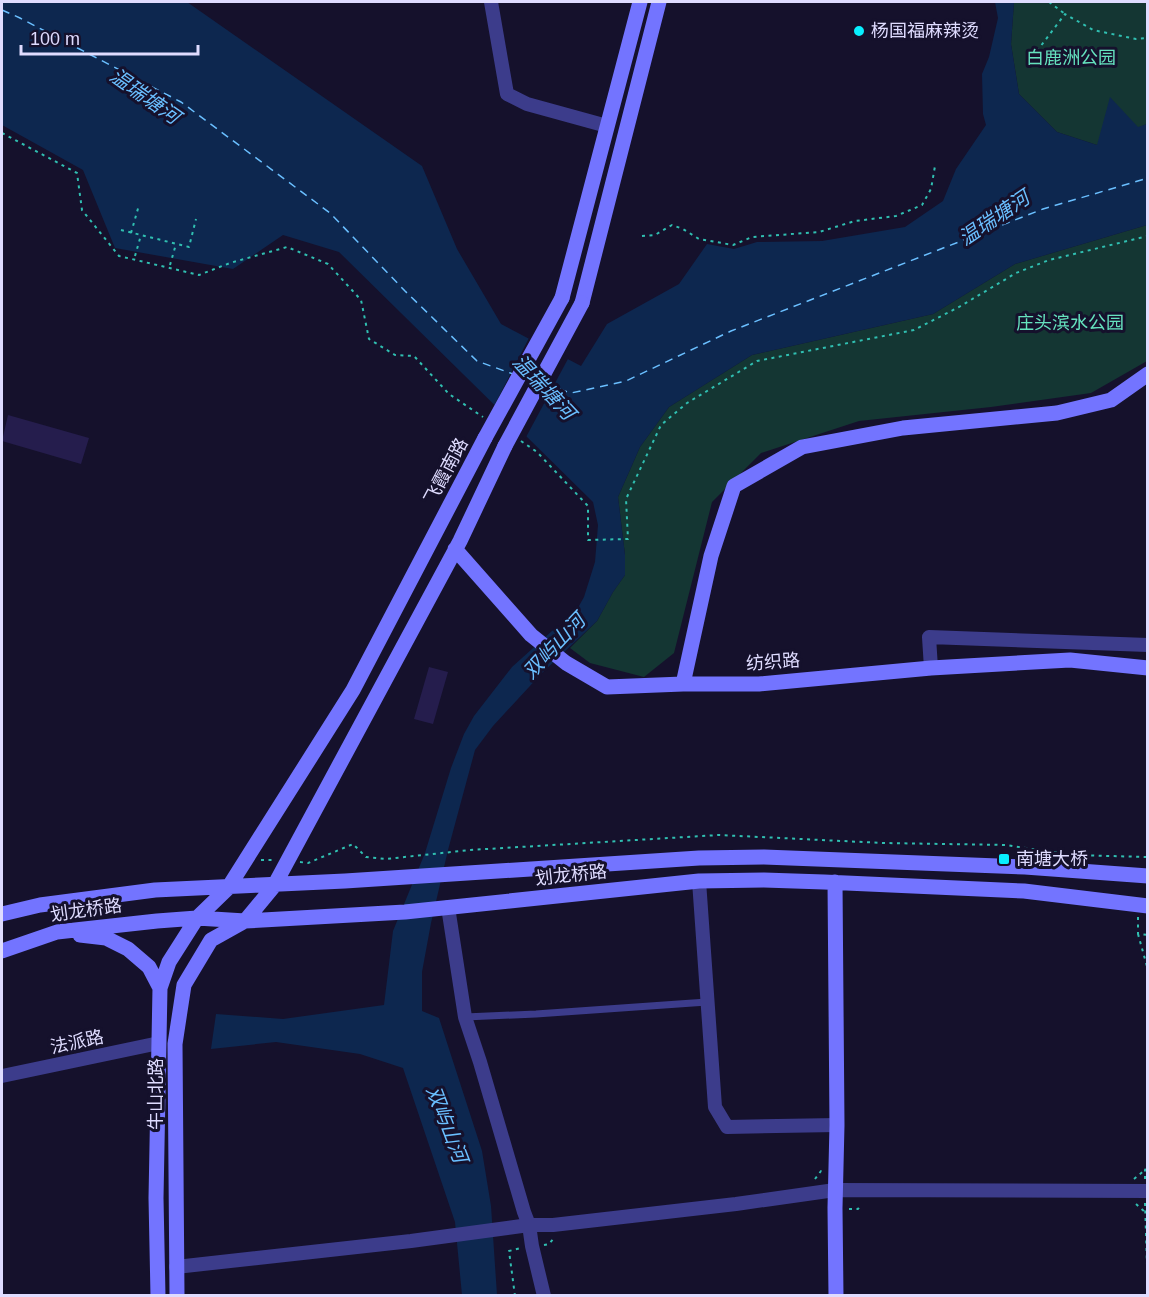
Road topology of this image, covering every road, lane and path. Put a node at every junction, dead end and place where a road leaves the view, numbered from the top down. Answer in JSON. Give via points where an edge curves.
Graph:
{"nodes":[{"id":1,"x":491,"y":2,"type":"edge"},
{"id":2,"x":640,"y":2,"type":"edge"},
{"id":3,"x":659,"y":2,"type":"edge"},
{"id":4,"x":1049,"y":2,"type":"edge"},
{"id":5,"x":1065,"y":14,"type":"junction"},
{"id":6,"x":1148,"y":38,"type":"edge"},
{"id":7,"x":1037,"y":51,"type":"dead end"},
{"id":8,"x":608,"y":126,"type":"junction"},
{"id":9,"x":2,"y":133,"type":"edge"},
{"id":10,"x":935,"y":166,"type":"dead end"},
{"id":11,"x":139,"y":205,"type":"dead end"},
{"id":12,"x":196,"y":219,"type":"dead end"},
{"id":13,"x":121,"y":230,"type":"dead end"},
{"id":14,"x":131,"y":233,"type":"junction"},
{"id":15,"x":141,"y":235,"type":"junction"},
{"id":16,"x":642,"y":236,"type":"dead end"},
{"id":17,"x":1148,"y":236,"type":"edge"},
{"id":18,"x":176,"y":244,"type":"junction"},
{"id":19,"x":135,"y":256,"type":"dead end"},
{"id":20,"x":170,"y":265,"type":"dead end"},
{"id":21,"x":1148,"y":374,"type":"edge"},
{"id":22,"x":488,"y":420,"type":"dead end"},
{"id":23,"x":511,"y":443,"type":"junction"},
{"id":24,"x":455,"y":549,"type":"junction"},
{"id":25,"x":1148,"y":645,"type":"edge"},
{"id":26,"x":931,"y":668,"type":"junction"},
{"id":27,"x":1148,"y":668,"type":"edge"},
{"id":28,"x":683,"y":684,"type":"junction"},
{"id":29,"x":1148,"y":876,"type":"edge"},
{"id":30,"x":699,"y":881,"type":"junction"},
{"id":31,"x":835,"y":882,"type":"junction"},
{"id":32,"x":274,"y":886,"type":"junction"},
{"id":33,"x":228,"y":888,"type":"junction"},
{"id":34,"x":1148,"y":906,"type":"edge"},
{"id":35,"x":448,"y":908,"type":"junction"},
{"id":36,"x":2,"y":914,"type":"edge"},
{"id":37,"x":197,"y":918,"type":"junction"},
{"id":38,"x":245,"y":921,"type":"junction"},
{"id":39,"x":57,"y":932,"type":"junction"},
{"id":40,"x":1138,"y":934,"type":"dead end"},
{"id":41,"x":2,"y":951,"type":"edge"},
{"id":42,"x":1148,"y":970,"type":"edge"},
{"id":43,"x":160,"y":988,"type":"junction"},
{"id":44,"x":707,"y":1002,"type":"junction"},
{"id":45,"x":465,"y":1017,"type":"junction"},
{"id":46,"x":159,"y":1043,"type":"junction"},
{"id":47,"x":2,"y":1076,"type":"edge"},
{"id":48,"x":837,"y":1125,"type":"junction"},
{"id":49,"x":1148,"y":1165,"type":"edge"},
{"id":50,"x":835,"y":1190,"type":"junction"},
{"id":51,"x":1146,"y":1191,"type":"edge"},
{"id":52,"x":1147,"y":1213,"type":"edge"},
{"id":53,"x":529,"y":1226,"type":"junction"},
{"id":54,"x":176,"y":1266,"type":"junction"},
{"id":55,"x":1148,"y":1295,"type":"edge"},
{"id":56,"x":158,"y":1296,"type":"edge"},
{"id":57,"x":177,"y":1296,"type":"edge"},
{"id":58,"x":544,"y":1296,"type":"edge"},
{"id":59,"x":836,"y":1296,"type":"edge"}],
"edges":[{"from":1,"to":8,"type":"street","via":[[507,94],[527,104]]},
{"from":2,"to":8,"type":"main road","name":"飞霞南路"},
{"from":3,"to":23,"type":"main road","bridge":true,"via":[[582,303]]},
{"from":4,"to":5,"type":"path"},
{"from":5,"to":6,"type":"path","via":[[1093,30]]},
{"from":5,"to":7,"type":"path"},
{"from":8,"to":33,"type":"main road","name":"飞霞南路","bridge":true,"via":[[562,298],[352,690]]},
{"from":9,"to":22,"type":"path","via":[[77,173],[82,210],[119,256],[199,275],[288,246],[328,264],[361,300],[369,339],[395,355],[414,356],[448,394]]},
{"from":10,"to":16,"type":"path","via":[[931,189],[922,205],[896,216],[855,221],[819,232],[752,237],[733,245],[699,238],[672,225],[655,235]]},
{"from":11,"to":14,"type":"path"},
{"from":12,"to":18,"type":"path","via":[[189,247]]},
{"from":13,"to":14,"type":"path"},
{"from":14,"to":15,"type":"path"},
{"from":15,"to":18,"type":"path"},
{"from":15,"to":19,"type":"path"},
{"from":17,"to":23,"type":"path","via":[[1049,260],[1016,273],[914,330],[757,361],[687,403],[661,425],[626,499],[628,539],[588,540],[588,506],[537,452]]},
{"from":18,"to":20,"type":"path"},
{"from":21,"to":28,"type":"main road","via":[[1111,400],[1057,413],[903,428],[802,447],[734,486],[711,555]]},
{"from":23,"to":24,"type":"main road"},
{"from":24,"to":28,"type":"main road","name":"纺织路","via":[[531,635],[566,663],[607,687]]},
{"from":24,"to":32,"type":"main road"},
{"from":25,"to":26,"type":"street","via":[[929,637]]},
{"from":26,"to":27,"type":"main road","name":"纺织路","via":[[1070,660]]},
{"from":26,"to":28,"type":"main road","name":"纺织路","via":[[759,684]]},
{"from":29,"to":32,"type":"main road","name":"划龙桥路","via":[[764,857],[687,858]]},
{"from":30,"to":31,"type":"main road","name":"划龙桥路"},
{"from":30,"to":35,"type":"main road","name":"划龙桥路"},
{"from":30,"to":44,"type":"street"},
{"from":31,"to":34,"type":"main road","name":"划龙桥路","via":[[1024,891]]},
{"from":31,"to":48,"type":"main road"},
{"from":32,"to":33,"type":"main road","name":"划龙桥路"},
{"from":32,"to":38,"type":"main road"},
{"from":33,"to":36,"type":"main road","name":"划龙桥路","via":[[155,890],[40,905]]},
{"from":33,"to":37,"type":"main road","name":"飞霞南路"},
{"from":35,"to":38,"type":"main road","name":"划龙桥路"},
{"from":35,"to":45,"type":"street"},
{"from":37,"to":38,"type":"main road","name":"划龙桥路"},
{"from":37,"to":39,"type":"main road","name":"划龙桥路"},
{"from":37,"to":43,"type":"main road","name":"牛山北路","via":[[169,962]]},
{"from":38,"to":54,"type":"main road","name":"牛山北路","via":[[210,940],[184,984],[175,1044]]},
{"from":39,"to":41,"type":"main road","name":"划龙桥路"},
{"from":39,"to":43,"type":"main road","via":[[106,938],[128,949],[149,967]]},
{"from":40,"to":42,"type":"path"},
{"from":43,"to":46,"type":"main road","name":"牛山北路"},
{"from":44,"to":45,"type":"lane"},
{"from":44,"to":48,"type":"street","via":[[715,1107],[727,1127]]},
{"from":45,"to":53,"type":"street"},
{"from":46,"to":47,"type":"street","name":"法派路"},
{"from":46,"to":56,"type":"main road","name":"牛山北路"},
{"from":48,"to":50,"type":"main road"},
{"from":49,"to":51,"type":"path"},
{"from":50,"to":51,"type":"street"},
{"from":50,"to":53,"type":"street"},
{"from":50,"to":59,"type":"main road"},
{"from":51,"to":52,"type":"path"},
{"from":52,"to":55,"type":"path"},
{"from":53,"to":54,"type":"street"},
{"from":53,"to":58,"type":"street"},
{"from":54,"to":57,"type":"main road","name":"牛山北路"}]}
